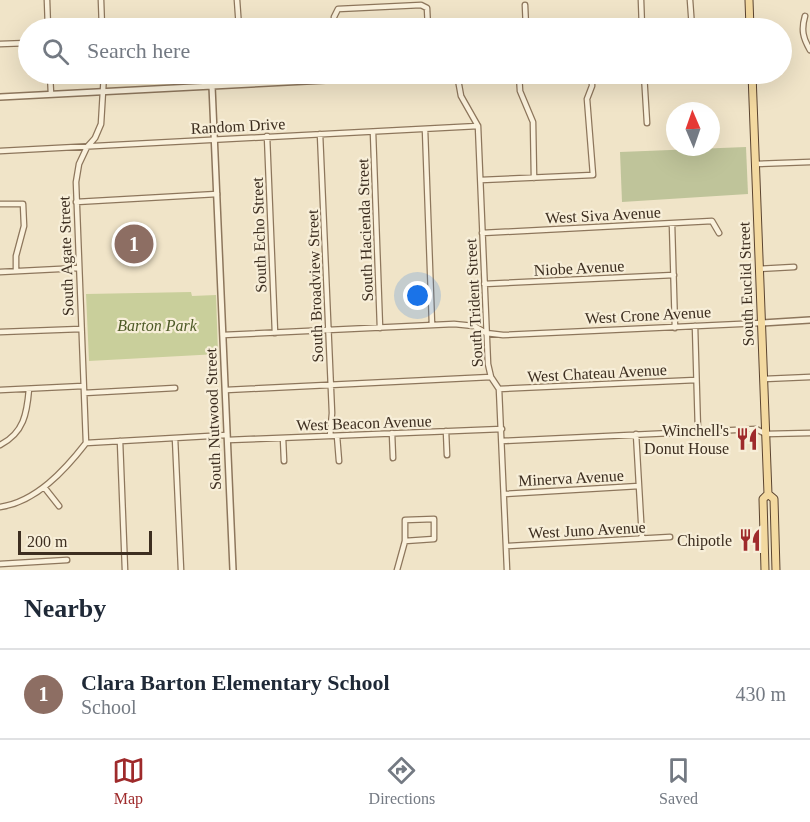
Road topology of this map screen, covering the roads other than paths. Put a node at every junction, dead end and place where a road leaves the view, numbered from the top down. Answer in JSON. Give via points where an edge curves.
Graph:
{"nodes":[{"id":1,"x":47,"y":0,"type":"edge"},
{"id":2,"x":101,"y":0,"type":"edge"},
{"id":3,"x":237,"y":0,"type":"edge"},
{"id":4,"x":641,"y":0,"type":"edge"},
{"id":5,"x":690,"y":0,"type":"edge"},
{"id":6,"x":749,"y":0,"type":"edge"},
{"id":7,"x":525,"y":5,"type":"dead end"},
{"id":8,"x":805,"y":16,"type":"dead end"},
{"id":9,"x":48,"y":18,"type":"edge"},
{"id":10,"x":102,"y":18,"type":"edge"},
{"id":11,"x":238,"y":18,"type":"edge"},
{"id":12,"x":334,"y":18,"type":"edge"},
{"id":13,"x":428,"y":18,"type":"edge"},
{"id":14,"x":526,"y":18,"type":"edge"},
{"id":15,"x":642,"y":18,"type":"edge"},
{"id":16,"x":691,"y":18,"type":"edge"},
{"id":17,"x":750,"y":18,"type":"edge"},
{"id":18,"x":18,"y":43,"type":"edge"},
{"id":19,"x":0,"y":44,"type":"edge"},
{"id":20,"x":810,"y":51,"type":"edge"},
{"id":21,"x":50,"y":84,"type":"edge"},
{"id":22,"x":103,"y":84,"type":"edge"},
{"id":23,"x":241,"y":84,"type":"edge"},
{"id":24,"x":459,"y":84,"type":"edge"},
{"id":25,"x":520,"y":84,"type":"edge"},
{"id":26,"x":592,"y":84,"type":"edge"},
{"id":27,"x":645,"y":84,"type":"edge"},
{"id":28,"x":752,"y":84,"type":"edge"},
{"id":29,"x":212,"y":86,"type":"junction"},
{"id":30,"x":103,"y":92,"type":"junction"},
{"id":31,"x":51,"y":94,"type":"junction"},
{"id":32,"x":0,"y":97,"type":"edge"},
{"id":33,"x":647,"y":123,"type":"dead end"},
{"id":34,"x":478,"y":126,"type":"junction"},
{"id":35,"x":425,"y":129,"type":"junction"},
{"id":36,"x":373,"y":132,"type":"junction"},
{"id":37,"x":320,"y":134,"type":"junction"},
{"id":38,"x":267,"y":136,"type":"junction"},
{"id":39,"x":215,"y":140,"type":"junction"},
{"id":40,"x":87,"y":147,"type":"junction"},
{"id":41,"x":0,"y":151,"type":"edge"},
{"id":42,"x":810,"y":162,"type":"edge"},
{"id":43,"x":755,"y":164,"type":"junction"},
{"id":44,"x":534,"y":178,"type":"junction"},
{"id":45,"x":481,"y":180,"type":"junction"},
{"id":46,"x":217,"y":194,"type":"junction"},
{"id":47,"x":76,"y":202,"type":"junction"},
{"id":48,"x":0,"y":204,"type":"edge"},
{"id":49,"x":672,"y":224,"type":"junction"},
{"id":50,"x":482,"y":233,"type":"junction"},
{"id":51,"x":719,"y":233,"type":"dead end"},
{"id":52,"x":794,"y":267,"type":"dead end"},
{"id":53,"x":79,"y":268,"type":"junction"},
{"id":54,"x":759,"y":269,"type":"junction"},
{"id":55,"x":16,"y":271,"type":"junction"},
{"id":56,"x":0,"y":272,"type":"edge"},
{"id":57,"x":674,"y":275,"type":"junction"},
{"id":58,"x":484,"y":284,"type":"junction"},
{"id":59,"x":810,"y":320,"type":"edge"},
{"id":60,"x":761,"y":323,"type":"junction"},
{"id":61,"x":432,"y":325,"type":"junction"},
{"id":62,"x":695,"y":327,"type":"junction"},
{"id":63,"x":380,"y":328,"type":"junction"},
{"id":64,"x":675,"y":328,"type":"junction"},
{"id":65,"x":81,"y":329,"type":"junction"},
{"id":66,"x":328,"y":331,"type":"junction"},
{"id":67,"x":0,"y":332,"type":"edge"},
{"id":68,"x":275,"y":333,"type":"junction"},
{"id":69,"x":486,"y":333,"type":"junction"},
{"id":70,"x":223,"y":335,"type":"junction"},
{"id":71,"x":491,"y":377,"type":"junction"},
{"id":72,"x":810,"y":377,"type":"edge"},
{"id":73,"x":764,"y":379,"type":"junction"},
{"id":74,"x":696,"y":380,"type":"junction"},
{"id":75,"x":331,"y":384,"type":"junction"},
{"id":76,"x":83,"y":386,"type":"junction"},
{"id":77,"x":175,"y":388,"type":"dead end"},
{"id":78,"x":29,"y":389,"type":"junction"},
{"id":79,"x":499,"y":389,"type":"junction"},
{"id":80,"x":0,"y":390,"type":"edge"},
{"id":81,"x":226,"y":390,"type":"junction"},
{"id":82,"x":84,"y":393,"type":"junction"},
{"id":83,"x":502,"y":429,"type":"junction"},
{"id":84,"x":446,"y":431,"type":"junction"},
{"id":85,"x":698,"y":431,"type":"junction"},
{"id":86,"x":392,"y":433,"type":"junction"},
{"id":87,"x":810,"y":433,"type":"edge"},
{"id":88,"x":636,"y":434,"type":"junction"},
{"id":89,"x":766,"y":434,"type":"junction"},
{"id":90,"x":330,"y":436,"type":"junction"},
{"id":91,"x":337,"y":436,"type":"junction"},
{"id":92,"x":228,"y":437,"type":"junction"},
{"id":93,"x":175,"y":438,"type":"junction"},
{"id":94,"x":283,"y":438,"type":"junction"},
{"id":95,"x":120,"y":441,"type":"junction"},
{"id":96,"x":502,"y":441,"type":"junction"},
{"id":97,"x":86,"y":443,"type":"junction"},
{"id":98,"x":0,"y":445,"type":"edge"},
{"id":99,"x":447,"y":455,"type":"dead end"},
{"id":100,"x":393,"y":458,"type":"dead end"},
{"id":101,"x":284,"y":461,"type":"dead end"},
{"id":102,"x":339,"y":461,"type":"dead end"},
{"id":103,"x":639,"y":486,"type":"junction"},
{"id":104,"x":44,"y":487,"type":"junction"},
{"id":105,"x":504,"y":494,"type":"junction"},
{"id":106,"x":768,"y":494,"type":"junction"},
{"id":107,"x":59,"y":506,"type":"dead end"},
{"id":108,"x":0,"y":507,"type":"edge"},
{"id":109,"x":670,"y":537,"type":"dead end"},
{"id":110,"x":642,"y":538,"type":"junction"},
{"id":111,"x":405,"y":541,"type":"junction"},
{"id":112,"x":506,"y":546,"type":"junction"},
{"id":113,"x":67,"y":560,"type":"dead end"},
{"id":114,"x":0,"y":564,"type":"edge"},
{"id":115,"x":125,"y":570,"type":"edge"},
{"id":116,"x":181,"y":570,"type":"edge"},
{"id":117,"x":233,"y":570,"type":"edge"},
{"id":118,"x":397,"y":570,"type":"edge"},
{"id":119,"x":507,"y":570,"type":"edge"},
{"id":120,"x":765,"y":570,"type":"edge"},
{"id":121,"x":776,"y":570,"type":"edge"}],
"edges":[{"from":1,"to":9,"type":"street"},
{"from":2,"to":10,"type":"street"},
{"from":3,"to":11,"type":"street"},
{"from":4,"to":15,"type":"street"},
{"from":5,"to":16,"type":"street"},
{"from":6,"to":17,"type":"main road"},
{"from":7,"to":14,"type":"street"},
{"from":8,"to":20,"type":"street","via":[[802,27]]},
{"from":12,"to":13,"type":"street","via":[[338,9],[421,4],[427,8]]},
{"from":18,"to":19,"type":"street"},
{"from":21,"to":31,"type":"street"},
{"from":22,"to":30,"type":"street","name":"South Agate Street"},
{"from":23,"to":29,"type":"street"},
{"from":24,"to":34,"type":"street","name":"South Trident Street","via":[[461,96]]},
{"from":25,"to":44,"type":"street","via":[[533,122]]},
{"from":26,"to":44,"type":"street","via":[[587,99],[593,176]]},
{"from":27,"to":33,"type":"street"},
{"from":28,"to":43,"type":"main road","name":"South Euclid Street"},
{"from":29,"to":30,"type":"street"},
{"from":29,"to":39,"type":"street","name":"South Nutwood Street"},
{"from":30,"to":31,"type":"street"},
{"from":30,"to":40,"type":"street","name":"South Agate Street","via":[[101,124]]},
{"from":31,"to":32,"type":"street"},
{"from":34,"to":35,"type":"street","name":"Random Drive"},
{"from":34,"to":45,"type":"street","name":"South Trident Street"},
{"from":35,"to":36,"type":"street","name":"Random Drive"},
{"from":35,"to":61,"type":"street"},
{"from":36,"to":37,"type":"street","name":"Random Drive"},
{"from":36,"to":63,"type":"street","name":"South Hacienda Street"},
{"from":37,"to":38,"type":"street","name":"Random Drive"},
{"from":37,"to":66,"type":"street","name":"South Broadview Street"},
{"from":38,"to":39,"type":"street","name":"Random Drive"},
{"from":38,"to":68,"type":"street","name":"South Echo Street"},
{"from":39,"to":40,"type":"street","name":"Random Drive"},
{"from":39,"to":46,"type":"street","name":"South Nutwood Street"},
{"from":40,"to":41,"type":"street","name":"Random Drive"},
{"from":40,"to":47,"type":"street","name":"South Agate Street","via":[[79,164]]},
{"from":42,"to":43,"type":"street"},
{"from":43,"to":54,"type":"main road","name":"South Euclid Street"},
{"from":44,"to":45,"type":"street"},
{"from":45,"to":50,"type":"street","name":"South Trident Street"},
{"from":46,"to":47,"type":"street"},
{"from":46,"to":70,"type":"street","name":"South Nutwood Street"},
{"from":47,"to":53,"type":"street","name":"South Agate Street"},
{"from":48,"to":55,"type":"street","via":[[22,204],[24,226]]},
{"from":49,"to":50,"type":"street","name":"West Siva Avenue"},
{"from":49,"to":51,"type":"street","name":"West Siva Avenue","via":[[712,221]]},
{"from":49,"to":57,"type":"street"},
{"from":50,"to":58,"type":"street","name":"South Trident Street"},
{"from":52,"to":54,"type":"street"},
{"from":53,"to":55,"type":"street"},
{"from":53,"to":65,"type":"street","name":"South Agate Street"},
{"from":54,"to":60,"type":"main road","name":"South Euclid Street"},
{"from":55,"to":56,"type":"street"},
{"from":57,"to":58,"type":"street","name":"Niobe Avenue"},
{"from":57,"to":64,"type":"street"},
{"from":58,"to":69,"type":"street","name":"South Trident Street"},
{"from":59,"to":60,"type":"street","name":"West Crone Avenue"},
{"from":60,"to":62,"type":"street","name":"West Crone Avenue"},
{"from":60,"to":73,"type":"main road","name":"South Euclid Street"},
{"from":61,"to":63,"type":"street","name":"West Crone Avenue"},
{"from":61,"to":69,"type":"street","name":"West Crone Avenue","via":[[474,326]]},
{"from":62,"to":64,"type":"street","name":"West Crone Avenue"},
{"from":62,"to":74,"type":"street"},
{"from":63,"to":66,"type":"street","name":"West Crone Avenue"},
{"from":64,"to":69,"type":"street","name":"West Crone Avenue"},
{"from":65,"to":67,"type":"street"},
{"from":65,"to":76,"type":"street","name":"South Agate Street"},
{"from":66,"to":68,"type":"street","name":"West Crone Avenue"},
{"from":66,"to":75,"type":"street","name":"South Broadview Street"},
{"from":68,"to":70,"type":"street","name":"West Crone Avenue"},
{"from":69,"to":71,"type":"street","name":"South Trident Street"},
{"from":70,"to":81,"type":"street","name":"South Nutwood Street"},
{"from":71,"to":75,"type":"street"},
{"from":71,"to":79,"type":"street","name":"South Trident Street"},
{"from":72,"to":73,"type":"street"},
{"from":73,"to":89,"type":"main road","name":"South Euclid Street"},
{"from":74,"to":79,"type":"street","name":"West Chateau Avenue"},
{"from":74,"to":85,"type":"street"},
{"from":75,"to":81,"type":"street"},
{"from":75,"to":90,"type":"street","name":"South Broadview Street"},
{"from":76,"to":78,"type":"street"},
{"from":76,"to":82,"type":"street","name":"South Agate Street"},
{"from":77,"to":82,"type":"street"},
{"from":78,"to":80,"type":"street"},
{"from":78,"to":98,"type":"street","via":[[21,429]]},
{"from":79,"to":83,"type":"street","name":"South Trident Street"},
{"from":81,"to":92,"type":"street","name":"South Nutwood Street"},
{"from":82,"to":97,"type":"street","name":"South Agate Street"},
{"from":83,"to":84,"type":"street","name":"West Beacon Avenue"},
{"from":83,"to":96,"type":"street","name":"South Trident Street"},
{"from":84,"to":86,"type":"street","name":"West Beacon Avenue"},
{"from":84,"to":99,"type":"street"},
{"from":85,"to":88,"type":"street"},
{"from":85,"to":89,"type":"street","via":[[756,429]]},
{"from":86,"to":91,"type":"street","name":"West Beacon Avenue"},
{"from":86,"to":100,"type":"street"},
{"from":87,"to":89,"type":"street"},
{"from":88,"to":96,"type":"street"},
{"from":88,"to":103,"type":"street"},
{"from":89,"to":106,"type":"main road","name":"South Euclid Street"},
{"from":90,"to":91,"type":"street","name":"West Beacon Avenue"},
{"from":90,"to":94,"type":"street","name":"West Beacon Avenue"},
{"from":91,"to":102,"type":"street"},
{"from":92,"to":93,"type":"street","name":"West Beacon Avenue"},
{"from":92,"to":94,"type":"street","name":"West Beacon Avenue"},
{"from":92,"to":117,"type":"street","name":"South Nutwood Street"},
{"from":93,"to":95,"type":"street","name":"West Beacon Avenue"},
{"from":93,"to":116,"type":"street"},
{"from":94,"to":101,"type":"street"},
{"from":95,"to":97,"type":"street","name":"West Beacon Avenue"},
{"from":95,"to":115,"type":"street"},
{"from":96,"to":105,"type":"street","name":"South Trident Street"},
{"from":97,"to":104,"type":"street","via":[[67,468]]},
{"from":103,"to":105,"type":"street","name":"Minerva Avenue"},
{"from":103,"to":110,"type":"street"},
{"from":104,"to":107,"type":"street"},
{"from":104,"to":108,"type":"street"},
{"from":105,"to":112,"type":"street","name":"South Trident Street"},
{"from":106,"to":120,"type":"main road","name":"South Euclid Street","via":[[764,499]]},
{"from":106,"to":121,"type":"main road","name":"South Euclid Street","via":[[774,499]]},
{"from":109,"to":110,"type":"street","name":"West Juno Avenue"},
{"from":110,"to":112,"type":"street","name":"West Juno Avenue"},
{"from":111,"to":111,"type":"street","via":[[434,539],[434,519],[405,520]]},
{"from":111,"to":118,"type":"street"},
{"from":112,"to":119,"type":"street","name":"South Trident Street"},
{"from":113,"to":114,"type":"street"}]}
